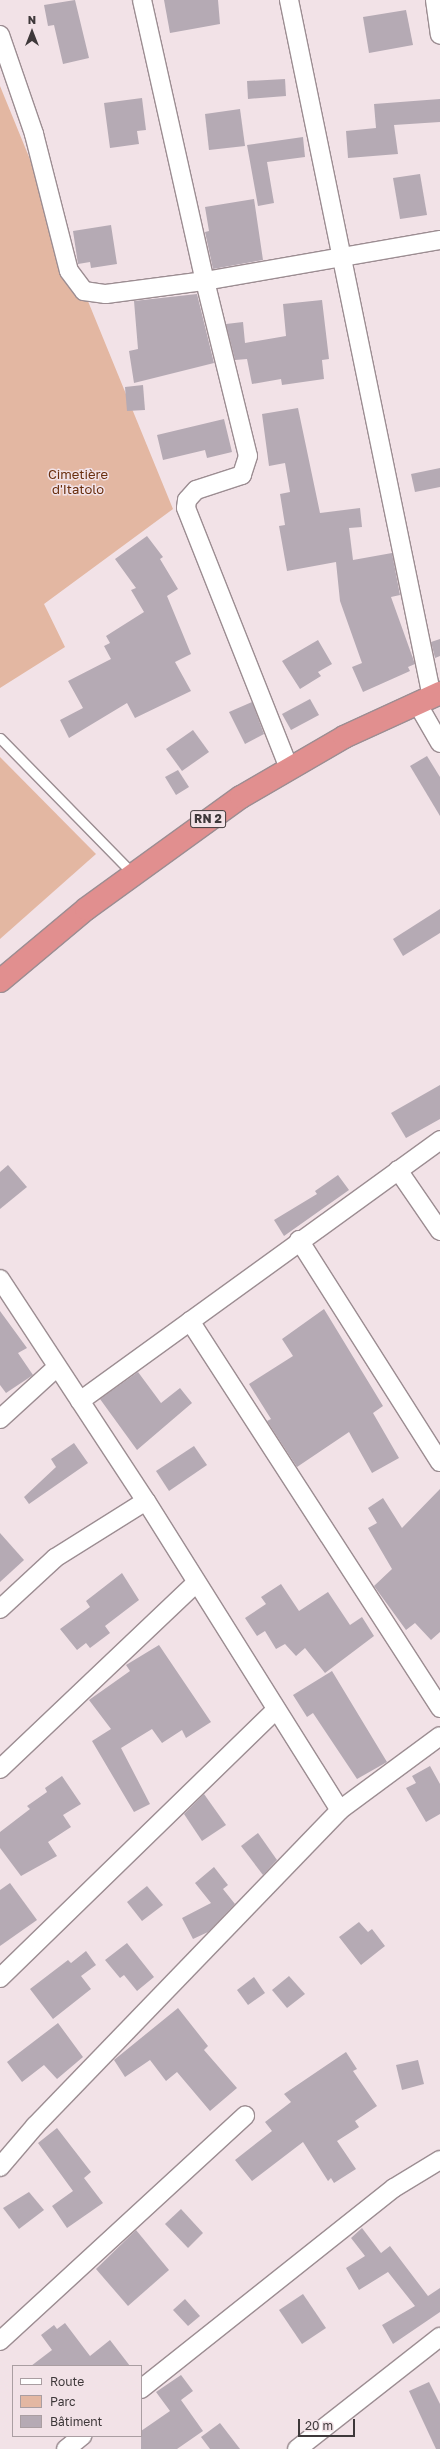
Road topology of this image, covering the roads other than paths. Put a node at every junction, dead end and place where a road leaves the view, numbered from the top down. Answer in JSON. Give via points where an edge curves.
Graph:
{"nodes":[{"id":1,"x":142,"y":0,"type":"edge"},
{"id":2,"x":289,"y":0,"type":"edge"},
{"id":3,"x":434,"y":0,"type":"edge"},
{"id":4,"x":0,"y":35,"type":"edge"},
{"id":5,"x":440,"y":35,"type":"edge"},
{"id":6,"x":440,"y":240,"type":"edge"},
{"id":7,"x":341,"y":258,"type":"junction"},
{"id":8,"x":205,"y":281,"type":"junction"},
{"id":9,"x":430,"y":698,"type":"edge"},
{"id":10,"x":0,"y":738,"type":"edge"},
{"id":11,"x":440,"y":743,"type":"edge"},
{"id":12,"x":289,"y":768,"type":"junction"},
{"id":13,"x":133,"y":874,"type":"junction"},
{"id":14,"x":0,"y":981,"type":"edge"},
{"id":15,"x":440,"y":1140,"type":"edge"},
{"id":16,"x":398,"y":1170,"type":"junction"},
{"id":17,"x":440,"y":1232,"type":"edge"},
{"id":18,"x":299,"y":1240,"type":"junction"},
{"id":19,"x":0,"y":1279,"type":"edge"},
{"id":20,"x":190,"y":1321,"type":"junction"},
{"id":21,"x":57,"y":1367,"type":"junction"},
{"id":22,"x":80,"y":1401,"type":"junction"},
{"id":23,"x":0,"y":1418,"type":"edge"},
{"id":24,"x":440,"y":1462,"type":"edge"},
{"id":25,"x":146,"y":1501,"type":"junction"},
{"id":26,"x":196,"y":1583,"type":"junction"},
{"id":27,"x":0,"y":1609,"type":"edge"},
{"id":28,"x":440,"y":1708,"type":"edge"},
{"id":29,"x":276,"y":1710,"type":"junction"},
{"id":30,"x":440,"y":1736,"type":"edge"},
{"id":31,"x":0,"y":1769,"type":"edge"},
{"id":32,"x":340,"y":1810,"type":"junction"},
{"id":33,"x":0,"y":1978,"type":"edge"},
{"id":34,"x":245,"y":2116,"type":"dead end"},
{"id":35,"x":440,"y":2160,"type":"edge"},
{"id":36,"x":0,"y":2167,"type":"edge"},
{"id":37,"x":440,"y":2337,"type":"edge"},
{"id":38,"x":0,"y":2341,"type":"edge"},
{"id":39,"x":142,"y":2388,"type":"edge"},
{"id":40,"x":81,"y":2437,"type":"edge"},
{"id":41,"x":66,"y":2449,"type":"edge"},
{"id":42,"x":297,"y":2449,"type":"edge"}],
"edges":[{"from":1,"to":8,"type":"street"},
{"from":2,"to":7,"type":"street"},
{"from":3,"to":5,"type":"street"},
{"from":4,"to":8,"type":"street","via":[[34,134],[69,271],[84,291],[106,294]]},
{"from":6,"to":7,"type":"street"},
{"from":7,"to":8,"type":"street"},
{"from":7,"to":9,"type":"street"},
{"from":8,"to":12,"type":"street","via":[[248,466],[242,475],[196,490],[187,500],[186,508]]},
{"from":9,"to":11,"type":"street"},
{"from":9,"to":12,"type":"highway","number":"RN 2"},
{"from":10,"to":13,"type":"lane"},
{"from":12,"to":13,"type":"highway","number":"RN 2","via":[[196,827]]},
{"from":13,"to":14,"type":"highway","number":"RN 2"},
{"from":15,"to":16,"type":"street"},
{"from":16,"to":17,"type":"street"},
{"from":16,"to":18,"type":"street"},
{"from":18,"to":20,"type":"street"},
{"from":18,"to":24,"type":"street"},
{"from":19,"to":21,"type":"street"},
{"from":20,"to":22,"type":"street"},
{"from":20,"to":28,"type":"street"},
{"from":21,"to":22,"type":"street"},
{"from":21,"to":23,"type":"street"},
{"from":22,"to":25,"type":"street"},
{"from":25,"to":26,"type":"street"},
{"from":25,"to":27,"type":"street","via":[[55,1558]]},
{"from":26,"to":29,"type":"street"},
{"from":26,"to":31,"type":"street"},
{"from":29,"to":32,"type":"street"},
{"from":29,"to":33,"type":"street"},
{"from":30,"to":32,"type":"street"},
{"from":32,"to":36,"type":"street","via":[[35,2126]]},
{"from":34,"to":38,"type":"street"},
{"from":35,"to":39,"type":"street","via":[[394,2188]]},
{"from":37,"to":42,"type":"street"},
{"from":40,"to":41,"type":"street"}]}
